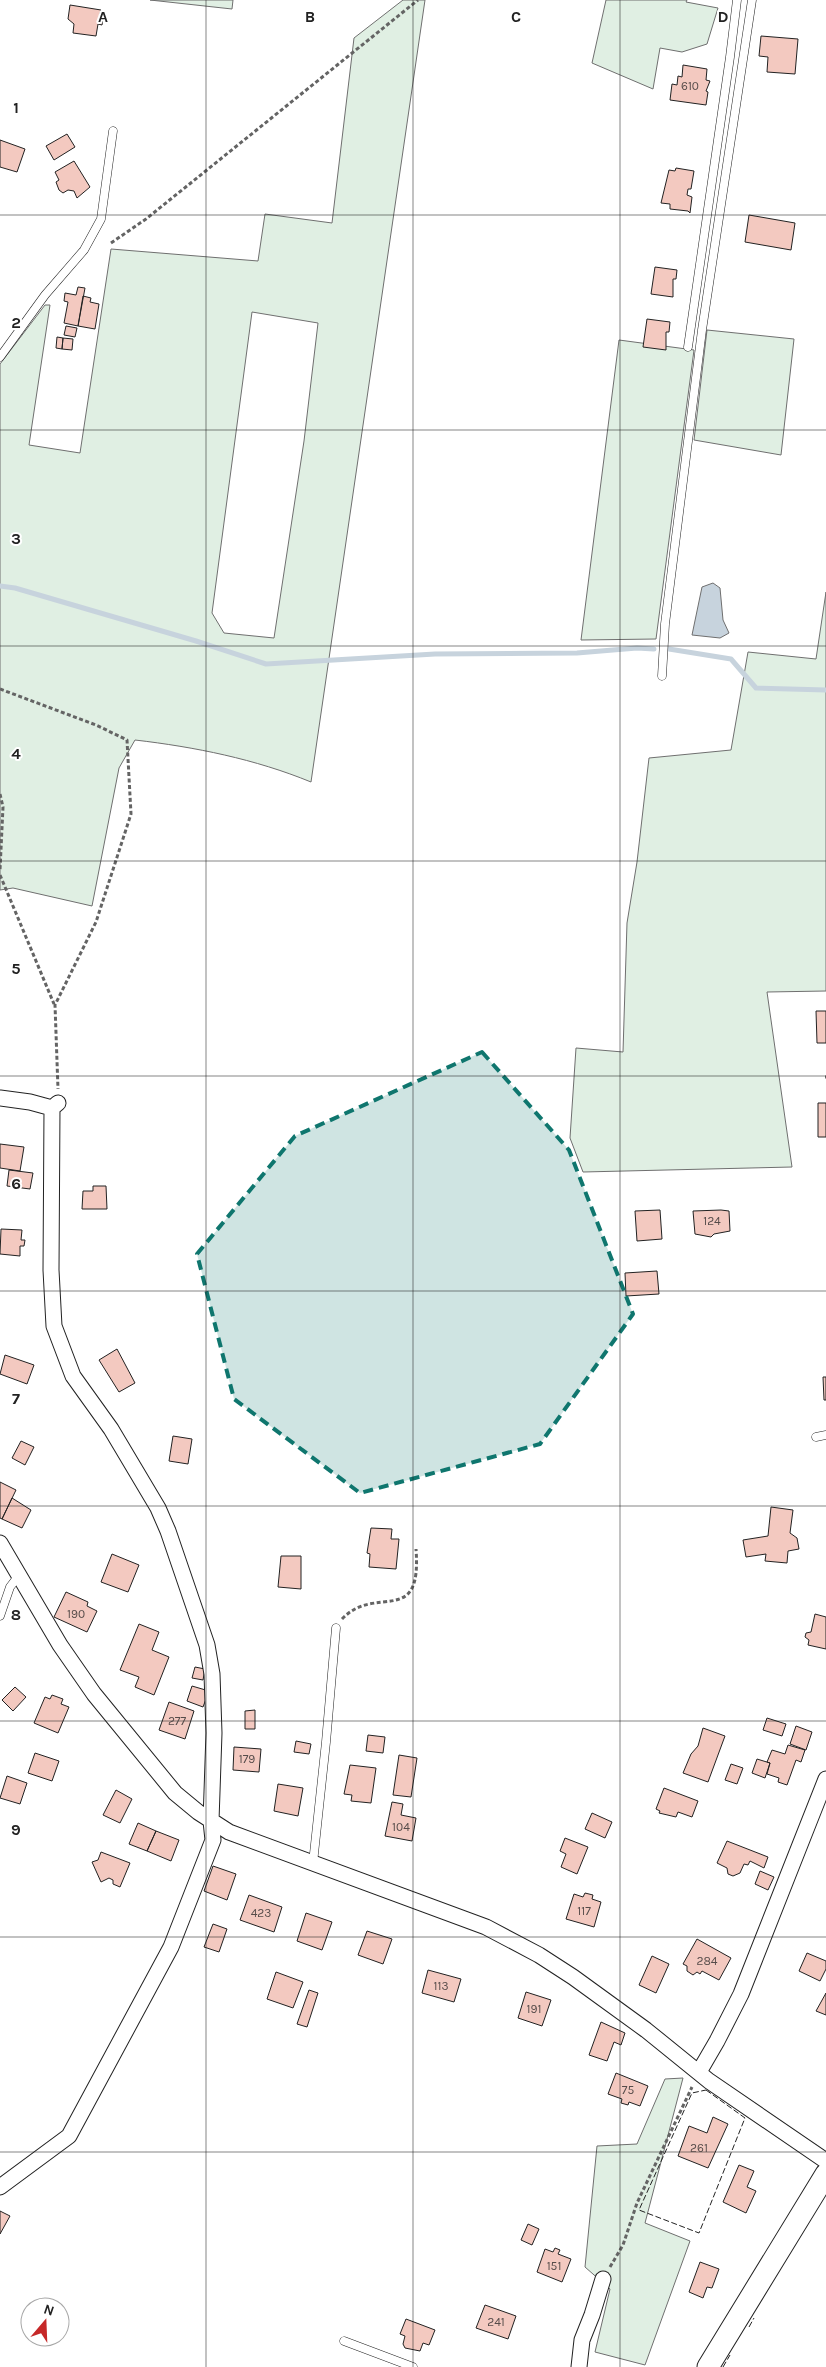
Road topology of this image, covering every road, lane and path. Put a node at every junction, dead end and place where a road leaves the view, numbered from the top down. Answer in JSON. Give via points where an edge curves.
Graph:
{"nodes":[{"id":1,"x":418,"y":0,"type":"edge"},
{"id":2,"x":736,"y":0,"type":"edge"},
{"id":3,"x":752,"y":0,"type":"edge"},
{"id":4,"x":113,"y":130,"type":"dead end"},
{"id":5,"x":111,"y":243,"type":"dead end"},
{"id":6,"x":688,"y":347,"type":"dead end"},
{"id":7,"x":0,"y":357,"type":"edge"},
{"id":8,"x":662,"y":676,"type":"dead end"},
{"id":9,"x":0,"y":689,"type":"edge"},
{"id":10,"x":0,"y":794,"type":"edge"},
{"id":11,"x":0,"y":870,"type":"edge"},
{"id":12,"x":0,"y":875,"type":"edge"},
{"id":13,"x":55,"y":1005,"type":"junction"},
{"id":14,"x":0,"y":1098,"type":"edge"},
{"id":15,"x":55,"y":1105,"type":"junction"},
{"id":16,"x":826,"y":1435,"type":"edge"},
{"id":17,"x":816,"y":1437,"type":"dead end"},
{"id":18,"x":0,"y":1543,"type":"edge"},
{"id":19,"x":416,"y":1549,"type":"dead end"},
{"id":20,"x":20,"y":1574,"type":"junction"},
{"id":21,"x":0,"y":1616,"type":"edge"},
{"id":22,"x":336,"y":1628,"type":"joint"},
{"id":23,"x":826,"y":1778,"type":"edge"},
{"id":24,"x":211,"y":1821,"type":"junction"},
{"id":25,"x":313,"y":1864,"type":"junction"},
{"id":26,"x":699,"y":2072,"type":"junction"},
{"id":27,"x":826,"y":2160,"type":"edge"},
{"id":28,"x":824,"y":2182,"type":"edge"},
{"id":29,"x":0,"y":2187,"type":"edge"},
{"id":30,"x":603,"y":2279,"type":"joint"},
{"id":31,"x":344,"y":2341,"type":"dead end"},
{"id":32,"x":413,"y":2367,"type":"edge"},
{"id":33,"x":579,"y":2367,"type":"edge"},
{"id":34,"x":708,"y":2367,"type":"edge"}],
"edges":[{"from":1,"to":5,"type":"path"},
{"from":2,"to":6,"type":"lane"},
{"from":3,"to":8,"type":"lane","via":[[702,330],[665,624]]},
{"from":4,"to":7,"type":"lane","via":[[101,219],[84,250]]},
{"from":9,"to":13,"type":"path","via":[[127,740],[131,814],[96,922]]},
{"from":10,"to":11,"type":"path"},
{"from":12,"to":13,"type":"path"},
{"from":13,"to":15,"type":"path"},
{"from":14,"to":15,"type":"street"},
{"from":15,"to":24,"type":"street","via":[[51,1278],[54,1326],[74,1376],[158,1508],[207,1645],[212,1674],[214,1733]]},
{"from":16,"to":17,"type":"lane"},
{"from":18,"to":20,"type":"street"},
{"from":19,"to":22,"type":"path","via":[[418,1570],[411,1591],[404,1599],[361,1604],[343,1617]]},
{"from":20,"to":21,"type":"lane","via":[[10,1587]]},
{"from":20,"to":24,"type":"street","via":[[60,1645],[94,1694],[175,1793]]},
{"from":22,"to":25,"type":"lane"},
{"from":23,"to":26,"type":"street","via":[[741,1994]]},
{"from":24,"to":25,"type":"street","via":[[229,1832]]},
{"from":24,"to":29,"type":"street","via":[[213,1840],[171,1947],[69,2136]]},
{"from":25,"to":26,"type":"street","via":[[486,1927],[510,1939],[600,1996]]},
{"from":26,"to":27,"type":"street"},
{"from":26,"to":30,"type":"path","via":[[664,2151],[636,2203],[623,2246]]},
{"from":28,"to":34,"type":"main road"},
{"from":30,"to":33,"type":"street","via":[[582,2340]]},
{"from":31,"to":32,"type":"lane"}]}
